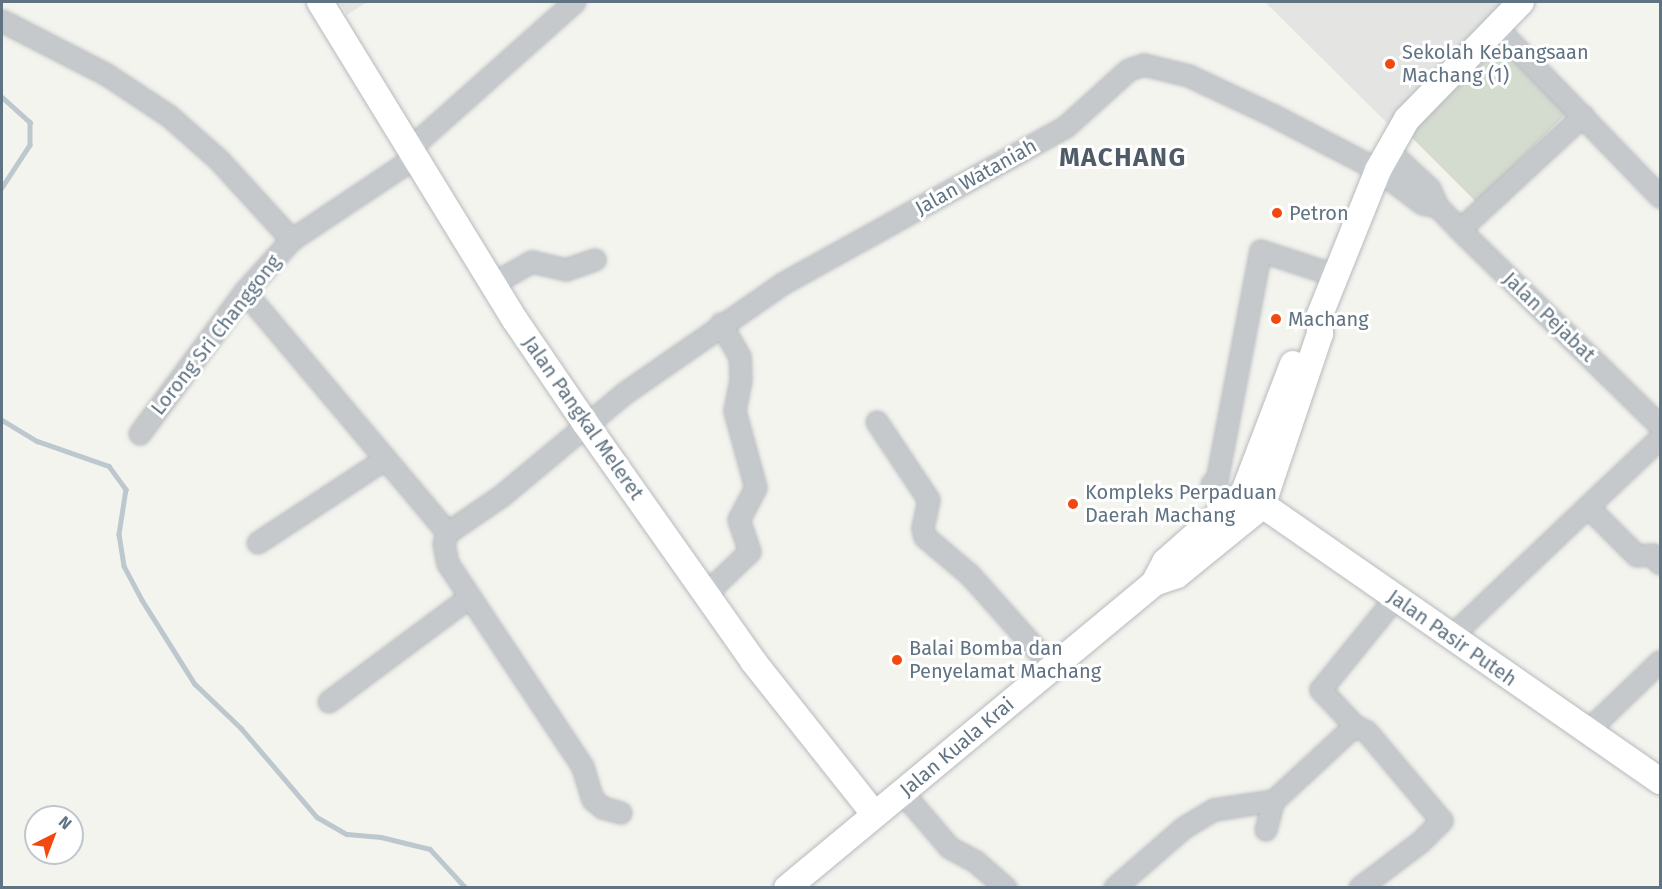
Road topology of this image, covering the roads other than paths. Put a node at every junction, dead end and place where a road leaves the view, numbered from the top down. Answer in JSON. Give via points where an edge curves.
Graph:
{"nodes":[{"id":1,"x":320,"y":2,"type":"edge"},
{"id":2,"x":575,"y":2,"type":"edge"},
{"id":3,"x":1521,"y":2,"type":"edge"},
{"id":4,"x":2,"y":21,"type":"edge"},
{"id":5,"x":1495,"y":26,"type":"junction"},
{"id":6,"x":1582,"y":116,"type":"junction"},
{"id":7,"x":412,"y":153,"type":"junction"},
{"id":8,"x":1383,"y":160,"type":"junction"},
{"id":9,"x":1660,"y":197,"type":"edge"},
{"id":10,"x":1460,"y":230,"type":"junction"},
{"id":11,"x":291,"y":240,"type":"junction"},
{"id":12,"x":595,"y":260,"type":"dead end"},
{"id":13,"x":1334,"y":275,"type":"junction"},
{"id":14,"x":493,"y":284,"type":"junction"},
{"id":15,"x":245,"y":292,"type":"junction"},
{"id":16,"x":721,"y":324,"type":"junction"},
{"id":17,"x":877,"y":422,"type":"dead end"},
{"id":18,"x":586,"y":424,"type":"junction"},
{"id":19,"x":1660,"y":426,"type":"edge"},
{"id":20,"x":140,"y":434,"type":"dead end"},
{"id":21,"x":1660,"y":439,"type":"edge"},
{"id":22,"x":386,"y":459,"type":"junction"},
{"id":23,"x":1212,"y":484,"type":"dead end"},
{"id":24,"x":1253,"y":499,"type":"junction"},
{"id":25,"x":1588,"y":507,"type":"junction"},
{"id":26,"x":448,"y":533,"type":"junction"},
{"id":27,"x":258,"y":543,"type":"dead end"},
{"id":28,"x":1658,"y":556,"type":"edge"},
{"id":29,"x":706,"y":594,"type":"junction"},
{"id":30,"x":470,"y":597,"type":"junction"},
{"id":31,"x":1395,"y":598,"type":"junction"},
{"id":32,"x":1451,"y":637,"type":"junction"},
{"id":33,"x":1660,"y":662,"type":"edge"},
{"id":34,"x":1052,"y":667,"type":"junction"},
{"id":35,"x":329,"y":702,"type":"dead end"},
{"id":36,"x":1355,"y":726,"type":"junction"},
{"id":37,"x":1588,"y":731,"type":"junction"},
{"id":38,"x":1659,"y":776,"type":"edge"},
{"id":39,"x":902,"y":792,"type":"junction"},
{"id":40,"x":1274,"y":801,"type":"junction"},
{"id":41,"x":621,"y":813,"type":"dead end"},
{"id":42,"x":875,"y":815,"type":"junction"},
{"id":43,"x":1266,"y":830,"type":"dead end"},
{"id":44,"x":787,"y":888,"type":"edge"},
{"id":45,"x":1006,"y":888,"type":"edge"},
{"id":46,"x":1115,"y":888,"type":"edge"},
{"id":47,"x":1360,"y":888,"type":"edge"}],
"edges":[{"from":1,"to":7,"type":"main road","name":"Jalan Pangkal Meleret"},
{"from":2,"to":7,"type":"street","name":"Lorong Sri Changgong"},
{"from":3,"to":5,"type":"main road"},
{"from":4,"to":11,"type":"street","via":[[107,75],[169,116],[218,159]]},
{"from":5,"to":6,"type":"street"},
{"from":5,"to":8,"type":"main road","via":[[1413,112]]},
{"from":6,"to":9,"type":"street"},
{"from":6,"to":10,"type":"street"},
{"from":7,"to":11,"type":"street","name":"Lorong Sri Changgong"},
{"from":7,"to":14,"type":"main road","name":"Jalan Pangkal Meleret"},
{"from":8,"to":10,"type":"street","name":"Jalan Pejabat","via":[[1430,189],[1438,207]]},
{"from":8,"to":13,"type":"main road"},
{"from":8,"to":16,"type":"street","name":"Jalan Wataniah","via":[[1189,76],[1155,65],[1135,66],[1066,127],[783,284]]},
{"from":10,"to":19,"type":"street","name":"Jalan Pejabat"},
{"from":11,"to":15,"type":"street","name":"Lorong Sri Changgong"},
{"from":12,"to":14,"type":"street","via":[[566,270],[532,262]]},
{"from":13,"to":23,"type":"street","via":[[1261,251],[1216,481]]},
{"from":13,"to":24,"type":"main road","via":[[1319,317],[1306,329]]},
{"from":14,"to":18,"type":"main road","name":"Jalan Pangkal Meleret"},
{"from":15,"to":20,"type":"street","name":"Lorong Sri Changgong"},
{"from":15,"to":22,"type":"street"},
{"from":16,"to":18,"type":"street","name":"Jalan Wataniah"},
{"from":16,"to":29,"type":"street","via":[[740,357],[741,380],[735,411],[756,488],[739,520],[750,552]]},
{"from":17,"to":34,"type":"street","via":[[929,500],[925,537],[969,575]]},
{"from":18,"to":26,"type":"street","name":"Jalan Wataniah","via":[[502,496]]},
{"from":18,"to":29,"type":"main road","name":"Jalan Pangkal Meleret"},
{"from":21,"to":25,"type":"street"},
{"from":22,"to":26,"type":"street"},
{"from":22,"to":27,"type":"street"},
{"from":24,"to":31,"type":"main road","name":"Jalan Pasir Puteh"},
{"from":24,"to":34,"type":"main road","name":"Jalan Kuala Krai","via":[[1165,562],[1154,583]]},
{"from":25,"to":28,"type":"street","via":[[1637,556]]},
{"from":25,"to":32,"type":"street"},
{"from":26,"to":30,"type":"street","via":[[444,544],[446,558]]},
{"from":29,"to":42,"type":"main road","name":"Jalan Pangkal Meleret","via":[[753,661]]},
{"from":30,"to":35,"type":"street"},
{"from":30,"to":41,"type":"street","via":[[583,767],[593,800],[603,808]]},
{"from":31,"to":32,"type":"main road","name":"Jalan Pasir Puteh"},
{"from":31,"to":36,"type":"street","via":[[1321,689]]},
{"from":32,"to":37,"type":"main road","name":"Jalan Pasir Puteh"},
{"from":33,"to":37,"type":"street"},
{"from":34,"to":39,"type":"main road","name":"Jalan Kuala Krai"},
{"from":36,"to":40,"type":"street"},
{"from":36,"to":47,"type":"street","via":[[1367,732],[1442,820],[1421,842]]},
{"from":37,"to":38,"type":"main road","name":"Jalan Pasir Puteh"},
{"from":39,"to":42,"type":"main road","name":"Jalan Kuala Krai"},
{"from":39,"to":45,"type":"street","via":[[950,848],[976,862]]},
{"from":40,"to":43,"type":"street"},
{"from":40,"to":46,"type":"street","via":[[1231,807],[1191,823]]},
{"from":42,"to":44,"type":"main road","name":"Jalan Kuala Krai"}]}
